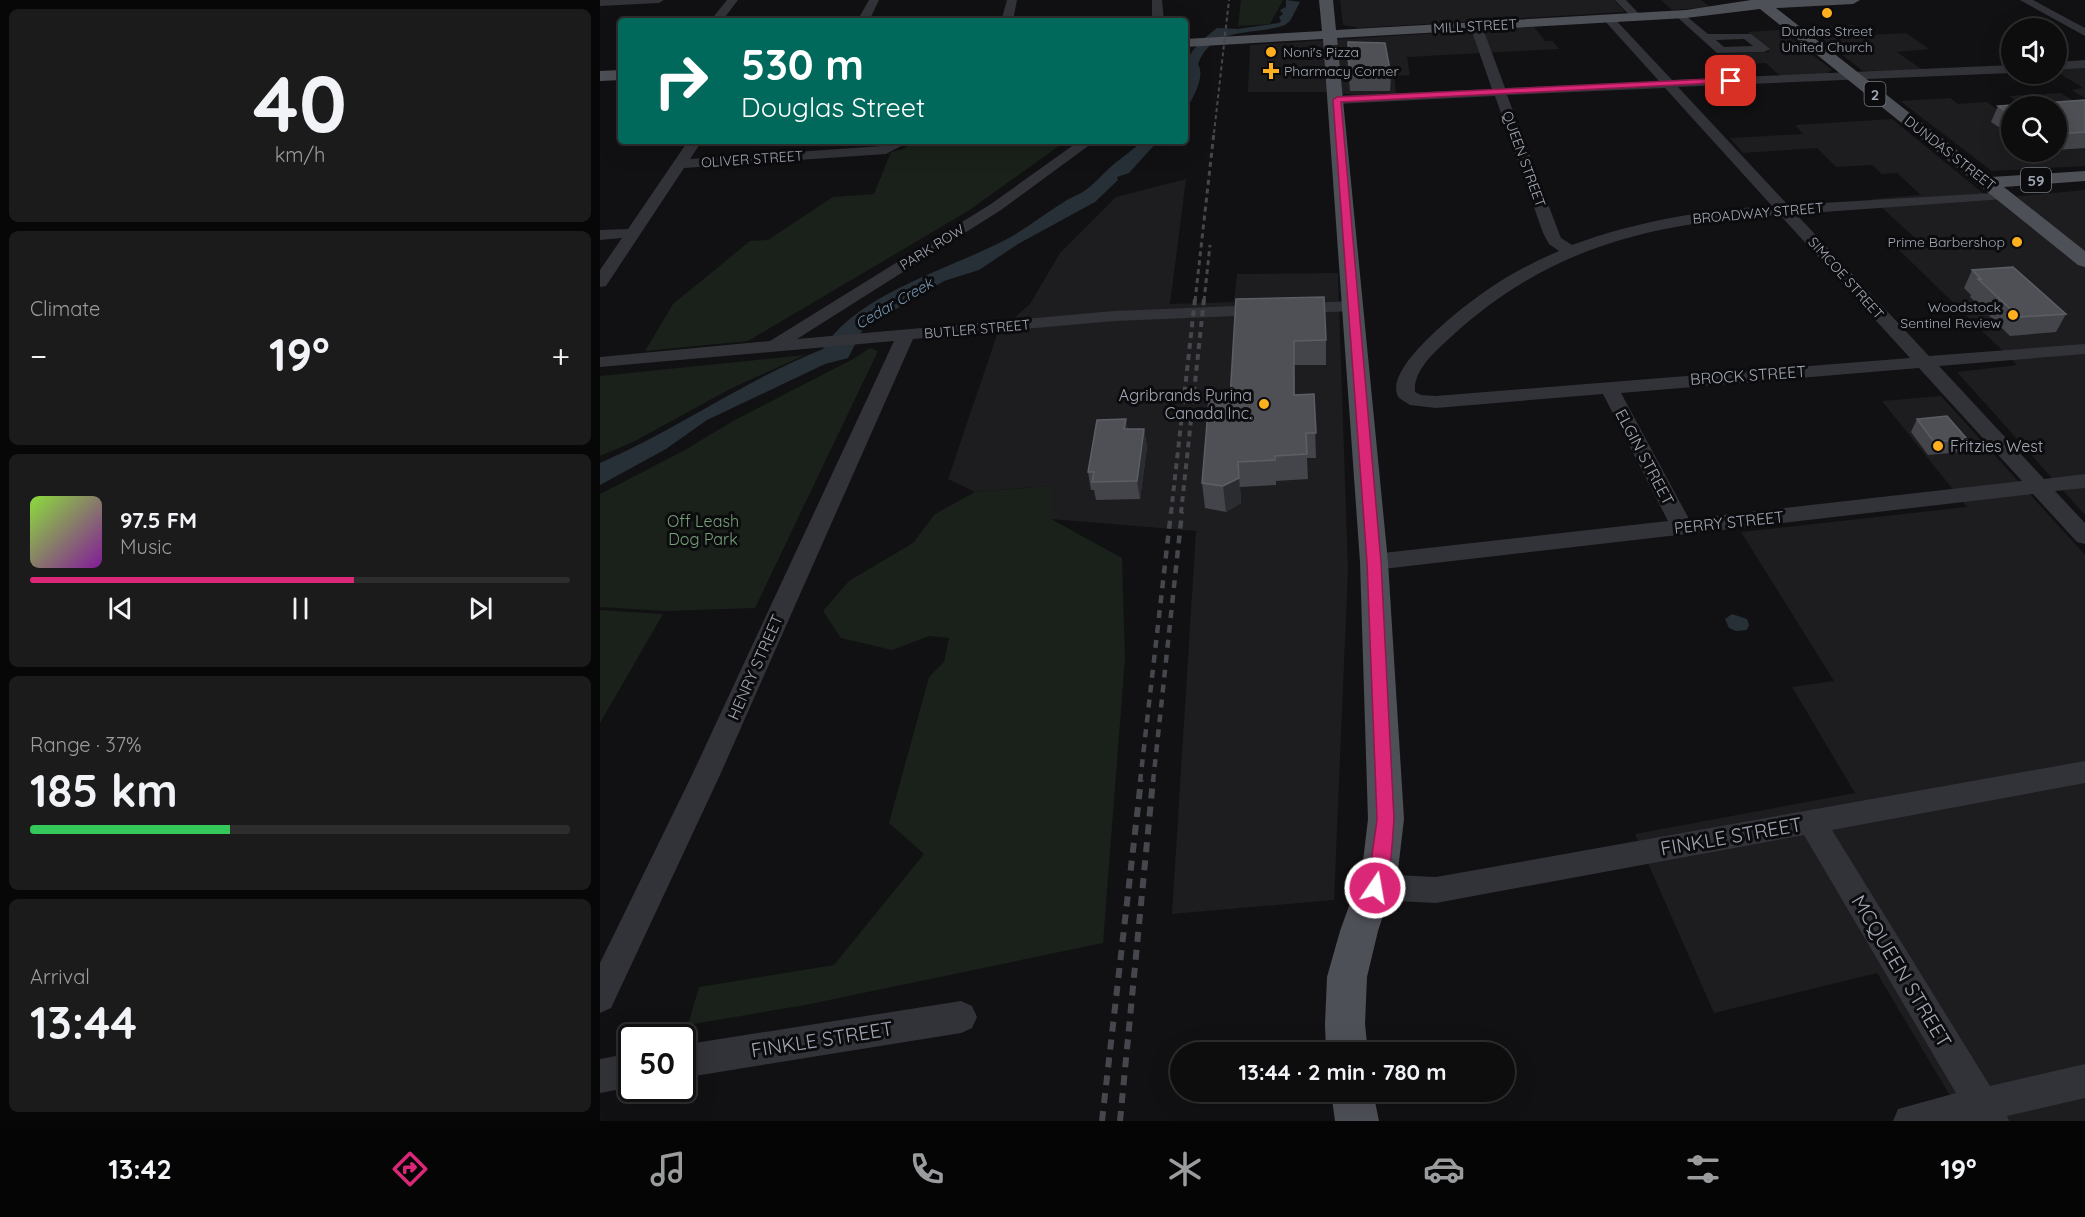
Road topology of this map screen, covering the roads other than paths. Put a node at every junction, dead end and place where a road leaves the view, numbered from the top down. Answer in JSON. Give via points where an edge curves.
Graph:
{"nodes":[{"id":1,"x":659,"y":0,"type":"edge"},
{"id":2,"x":733,"y":0,"type":"edge"},
{"id":3,"x":874,"y":0,"type":"edge"},
{"id":4,"x":1012,"y":0,"type":"edge"},
{"id":5,"x":1157,"y":0,"type":"edge"},
{"id":6,"x":1326,"y":0,"type":"edge"},
{"id":7,"x":1620,"y":0,"type":"edge"},
{"id":8,"x":1853,"y":0,"type":"edge"},
{"id":9,"x":2025,"y":0,"type":"edge"},
{"id":10,"x":1761,"y":2,"type":"edge"},
{"id":11,"x":600,"y":3,"type":"edge"},
{"id":12,"x":1680,"y":14,"type":"junction"},
{"id":13,"x":1637,"y":17,"type":"junction"},
{"id":14,"x":718,"y":18,"type":"edge"},
{"id":15,"x":865,"y":18,"type":"edge"},
{"id":16,"x":1009,"y":18,"type":"edge"},
{"id":17,"x":1158,"y":18,"type":"edge"},
{"id":18,"x":1608,"y":18,"type":"junction"},
{"id":19,"x":1476,"y":26,"type":"junction"},
{"id":20,"x":2085,"y":33,"type":"edge"},
{"id":21,"x":1328,"y":34,"type":"junction"},
{"id":22,"x":1706,"y":37,"type":"dead end"},
{"id":23,"x":1191,"y":42,"type":"edge"},
{"id":24,"x":2085,"y":64,"type":"edge"},
{"id":25,"x":2067,"y":65,"type":"edge"},
{"id":26,"x":2001,"y":69,"type":"edge"},
{"id":27,"x":618,"y":75,"type":"edge"},
{"id":28,"x":600,"y":76,"type":"edge"},
{"id":29,"x":1853,"y":76,"type":"junction"},
{"id":30,"x":1670,"y":84,"type":"junction"},
{"id":31,"x":1499,"y":92,"type":"junction"},
{"id":32,"x":1337,"y":100,"type":"junction"},
{"id":33,"x":693,"y":144,"type":"edge"},
{"id":34,"x":1084,"y":144,"type":"edge"},
{"id":35,"x":894,"y":146,"type":"dead end"},
{"id":36,"x":680,"y":164,"type":"junction"},
{"id":37,"x":2085,"y":176,"type":"edge"},
{"id":38,"x":1988,"y":183,"type":"junction"},
{"id":39,"x":2004,"y":195,"type":"junction"},
{"id":40,"x":1785,"y":210,"type":"junction"},
{"id":41,"x":633,"y":233,"type":"junction"},
{"id":42,"x":600,"y":235,"type":"edge"},
{"id":43,"x":1570,"y":251,"type":"junction"},
{"id":44,"x":2085,"y":261,"type":"edge"},
{"id":45,"x":600,"y":282,"type":"edge"},
{"id":46,"x":1354,"y":306,"type":"junction"},
{"id":47,"x":906,"y":335,"type":"junction"},
{"id":48,"x":773,"y":346,"type":"junction"},
{"id":49,"x":2085,"y":349,"type":"edge"},
{"id":50,"x":1922,"y":361,"type":"junction"},
{"id":51,"x":600,"y":362,"type":"edge"},
{"id":52,"x":1609,"y":387,"type":"junction"},
{"id":53,"x":1412,"y":399,"type":"joint"},
{"id":54,"x":2085,"y":482,"type":"edge"},
{"id":55,"x":2037,"y":487,"type":"junction"},
{"id":56,"x":1682,"y":526,"type":"junction"},
{"id":57,"x":2085,"y":537,"type":"edge"},
{"id":58,"x":1374,"y":562,"type":"junction"},
{"id":59,"x":2085,"y":772,"type":"edge"},
{"id":60,"x":1811,"y":821,"type":"junction"},
{"id":61,"x":1375,"y":888,"type":"junction"},
{"id":62,"x":600,"y":997,"type":"edge"},
{"id":63,"x":961,"y":1017,"type":"dead end"},
{"id":64,"x":1346,"y":1042,"type":"edge"},
{"id":65,"x":696,"y":1060,"type":"edge"},
{"id":66,"x":618,"y":1073,"type":"edge"},
{"id":67,"x":600,"y":1076,"type":"edge"},
{"id":68,"x":2085,"y":1081,"type":"edge"},
{"id":69,"x":1354,"y":1102,"type":"edge"},
{"id":70,"x":1987,"y":1113,"type":"edge"},
{"id":71,"x":1357,"y":1121,"type":"edge"},
{"id":72,"x":1910,"y":1121,"type":"edge"}],
"edges":[{"from":1,"to":11,"type":"street"},
{"from":2,"to":14,"type":"street"},
{"from":3,"to":15,"type":"street"},
{"from":4,"to":16,"type":"street"},
{"from":5,"to":17,"type":"street"},
{"from":6,"to":21,"type":"main road"},
{"from":7,"to":13,"type":"street"},
{"from":8,"to":10,"type":"main road","name":"MILL STREET"},
{"from":9,"to":20,"type":"street"},
{"from":10,"to":12,"type":"main road","name":"MILL STREET"},
{"from":10,"to":29,"type":"main road","name":"DUNDAS STREET","number":"2"},
{"from":12,"to":13,"type":"main road","name":"MILL STREET"},
{"from":12,"to":22,"type":"street"},
{"from":13,"to":18,"type":"main road","name":"MILL STREET"},
{"from":18,"to":19,"type":"main road","name":"MILL STREET"},
{"from":18,"to":30,"type":"street","name":"SIMCOE STREET"},
{"from":19,"to":21,"type":"main road","name":"MILL STREET"},
{"from":19,"to":31,"type":"street","name":"QUEEN STREET"},
{"from":21,"to":23,"type":"main road","name":"MILL STREET"},
{"from":21,"to":32,"type":"main road"},
{"from":24,"to":25,"type":"street"},
{"from":26,"to":29,"type":"street"},
{"from":27,"to":28,"type":"main road"},
{"from":29,"to":30,"type":"street"},
{"from":29,"to":38,"type":"main road","name":"DUNDAS STREET","number":"2"},
{"from":30,"to":31,"type":"street"},
{"from":30,"to":40,"type":"street","name":"SIMCOE STREET"},
{"from":31,"to":32,"type":"street"},
{"from":31,"to":43,"type":"street","name":"QUEEN STREET","via":[[1551,233],[1555,241]]},
{"from":32,"to":46,"type":"main road"},
{"from":33,"to":36,"type":"street"},
{"from":34,"to":48,"type":"street","name":"PARK ROW","via":[[996,207]]},
{"from":35,"to":36,"type":"street","name":"OLIVER STREET","via":[[886,150]]},
{"from":36,"to":41,"type":"street"},
{"from":37,"to":38,"type":"main road","number":"59"},
{"from":38,"to":39,"type":"main road","name":"DUNDAS STREET","number":"2"},
{"from":39,"to":40,"type":"street","name":"BROADWAY STREET"},
{"from":39,"to":44,"type":"main road","name":"DUNDAS STREET","number":"2"},
{"from":40,"to":43,"type":"street","name":"BROADWAY STREET","via":[[1682,220]]},
{"from":40,"to":50,"type":"street","name":"SIMCOE STREET"},
{"from":41,"to":42,"type":"street"},
{"from":41,"to":45,"type":"street"},
{"from":43,"to":53,"type":"street","name":"BROADWAY STREET","via":[[1484,299],[1447,330],[1409,377],[1405,390]]},
{"from":46,"to":47,"type":"street","name":"BUTLER STREET","via":[[1133,315]]},
{"from":46,"to":58,"type":"main road"},
{"from":47,"to":48,"type":"street","name":"BUTLER STREET"},
{"from":47,"to":62,"type":"street","name":"HENRY STREET"},
{"from":48,"to":51,"type":"street","name":"BUTLER STREET"},
{"from":49,"to":50,"type":"street","name":"BROCK STREET"},
{"from":50,"to":52,"type":"street","name":"BROCK STREET"},
{"from":50,"to":55,"type":"street","name":"SIMCOE STREET"},
{"from":52,"to":53,"type":"street","name":"BROCK STREET","via":[[1436,402]]},
{"from":52,"to":56,"type":"street","name":"ELGIN STREET"},
{"from":54,"to":55,"type":"street","name":"PERRY STREET"},
{"from":55,"to":56,"type":"street","name":"PERRY STREET"},
{"from":55,"to":57,"type":"street","name":"SIMCOE STREET"},
{"from":56,"to":58,"type":"street","name":"PERRY STREET"},
{"from":58,"to":61,"type":"main road","via":[[1386,819]]},
{"from":59,"to":60,"type":"street","name":"FINKLE STREET"},
{"from":60,"to":61,"type":"street","name":"FINKLE STREET","via":[[1437,890]]},
{"from":60,"to":70,"type":"street","name":"MCQUEEN STREET"},
{"from":61,"to":64,"type":"main road","via":[[1347,977]]},
{"from":63,"to":65,"type":"street","name":"FINKLE STREET"},
{"from":66,"to":67,"type":"street"},
{"from":68,"to":70,"type":"street"},
{"from":69,"to":71,"type":"main road"},
{"from":70,"to":72,"type":"street"}]}
